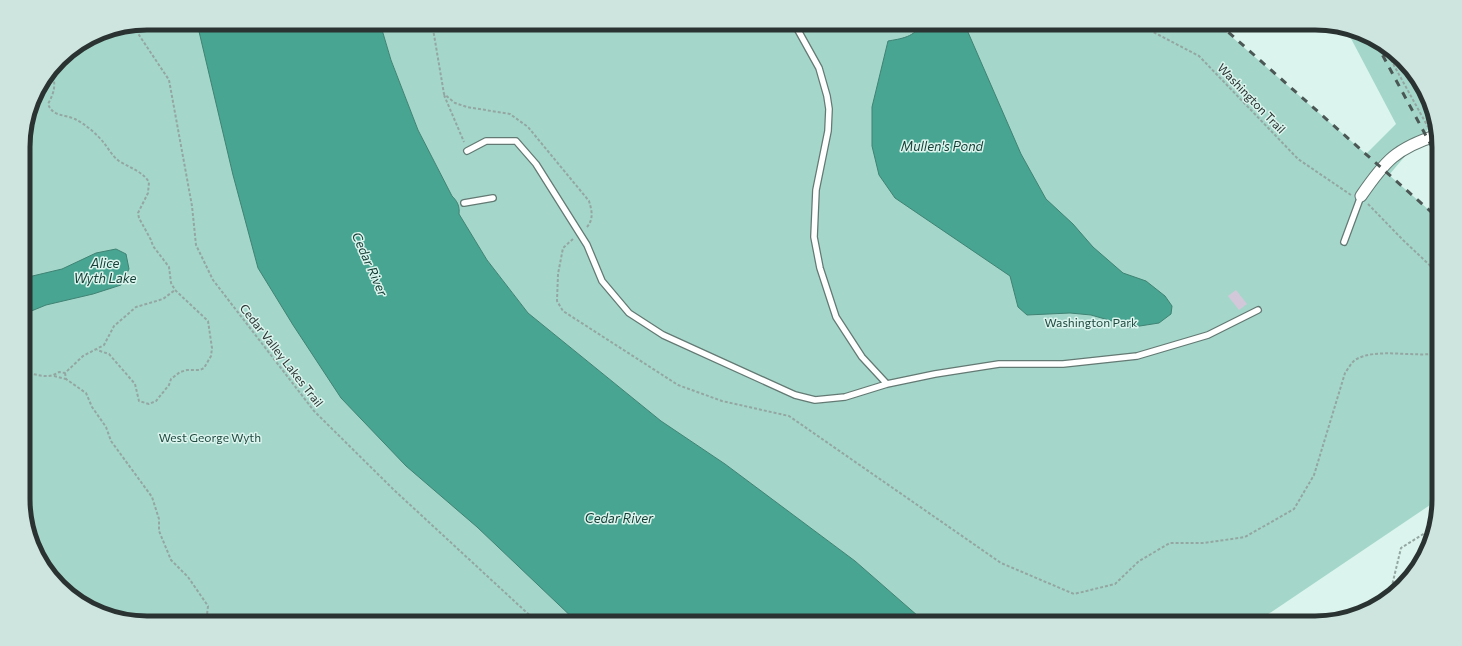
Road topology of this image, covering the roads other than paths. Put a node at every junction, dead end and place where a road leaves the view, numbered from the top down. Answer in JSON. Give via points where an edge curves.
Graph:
{"nodes":[{"id":1,"x":799,"y":30,"type":"edge"},
{"id":2,"x":1431,"y":135,"type":"edge"},
{"id":3,"x":468,"y":151,"type":"road end"},
{"id":4,"x":1361,"y":196,"type":"joint"},
{"id":5,"x":493,"y":198,"type":"dead end"},
{"id":6,"x":464,"y":203,"type":"dead end"},
{"id":7,"x":1344,"y":242,"type":"dead end"},
{"id":8,"x":1258,"y":310,"type":"dead end"},
{"id":9,"x":887,"y":384,"type":"junction"}],
"edges":[{"from":1,"to":9,"type":"lane","via":[[819,68],[829,110],[827,136],[816,190],[814,237],[820,268],[836,317],[862,358]]},
{"from":2,"to":4,"type":"street","via":[[1391,157]]},
{"from":3,"to":9,"type":"lane","via":[[486,141],[516,141],[536,164],[587,245],[602,280],[629,313],[663,335],[802,397],[815,400],[845,397]]},
{"from":4,"to":7,"type":"lane"},
{"from":5,"to":6,"type":"lane"},
{"from":8,"to":9,"type":"lane","via":[[1208,335],[1137,356],[1063,364],[999,364]]}]}
